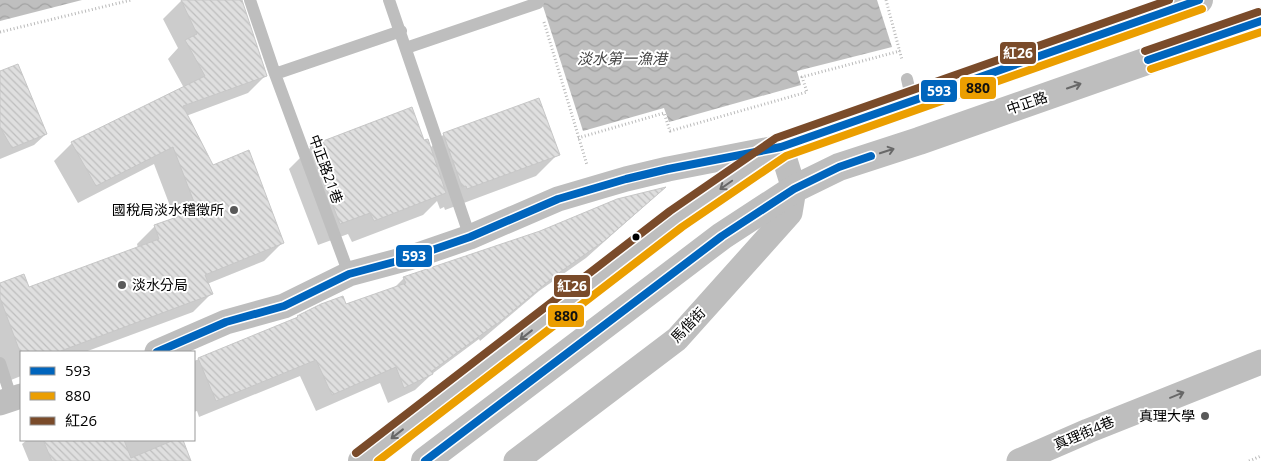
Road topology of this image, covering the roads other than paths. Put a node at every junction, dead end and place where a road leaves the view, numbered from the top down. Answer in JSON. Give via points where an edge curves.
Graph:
{"nodes":[{"id":1,"x":250,"y":0,"type":"edge"},
{"id":2,"x":389,"y":0,"type":"edge"},
{"id":3,"x":1199,"y":0,"type":"edge"},
{"id":4,"x":538,"y":3,"type":"road end"},
{"id":5,"x":1261,"y":21,"type":"edge"},
{"id":6,"x":401,"y":32,"type":"junction"},
{"id":7,"x":406,"y":48,"type":"junction"},
{"id":8,"x":275,"y":74,"type":"junction"},
{"id":9,"x":781,"y":147,"type":"junction"},
{"id":10,"x":794,"y":189,"type":"junction"},
{"id":11,"x":470,"y":237,"type":"junction"},
{"id":12,"x":349,"y":274,"type":"junction"},
{"id":13,"x":160,"y":351,"type":"edge"},
{"id":14,"x":1261,"y":362,"type":"edge"},
{"id":15,"x":0,"y":363,"type":"edge"},
{"id":16,"x":11,"y":400,"type":"edge"},
{"id":17,"x":362,"y":461,"type":"edge"},
{"id":18,"x":425,"y":461,"type":"edge"},
{"id":19,"x":516,"y":461,"type":"edge"},
{"id":20,"x":1019,"y":461,"type":"edge"}],
"edges":[{"from":1,"to":8,"type":"lane","name":"中正路21巷"},
{"from":2,"to":6,"type":"lane"},
{"from":3,"to":9,"type":"main road","via":[[910,90],[843,124]]},
{"from":4,"to":7,"type":"lane"},
{"from":10,"to":5,"type":"main road","name":"中正路","one_way":true,"via":[[839,167]]},
{"from":6,"to":7,"type":"lane"},
{"from":6,"to":8,"type":"lane"},
{"from":7,"to":11,"type":"lane"},
{"from":8,"to":12,"type":"lane","name":"中正路21巷"},
{"from":9,"to":10,"type":"street","name":"馬偕街"},
{"from":9,"to":11,"type":"street","via":[[626,179],[558,199]]},
{"from":9,"to":17,"type":"main road","one_way":true,"via":[[676,219]]},
{"from":10,"to":18,"type":"main road","name":"中正路","via":[[722,236]]},
{"from":10,"to":19,"type":"street","name":"馬偕街","via":[[790,213],[677,340]]},
{"from":11,"to":12,"type":"street"},
{"from":12,"to":13,"type":"street","via":[[284,306],[226,322]]},
{"from":20,"to":14,"type":"street","name":"真理街4巷","one_way":true,"via":[[1088,430]]},
{"from":15,"to":16,"type":"lane"}]}
